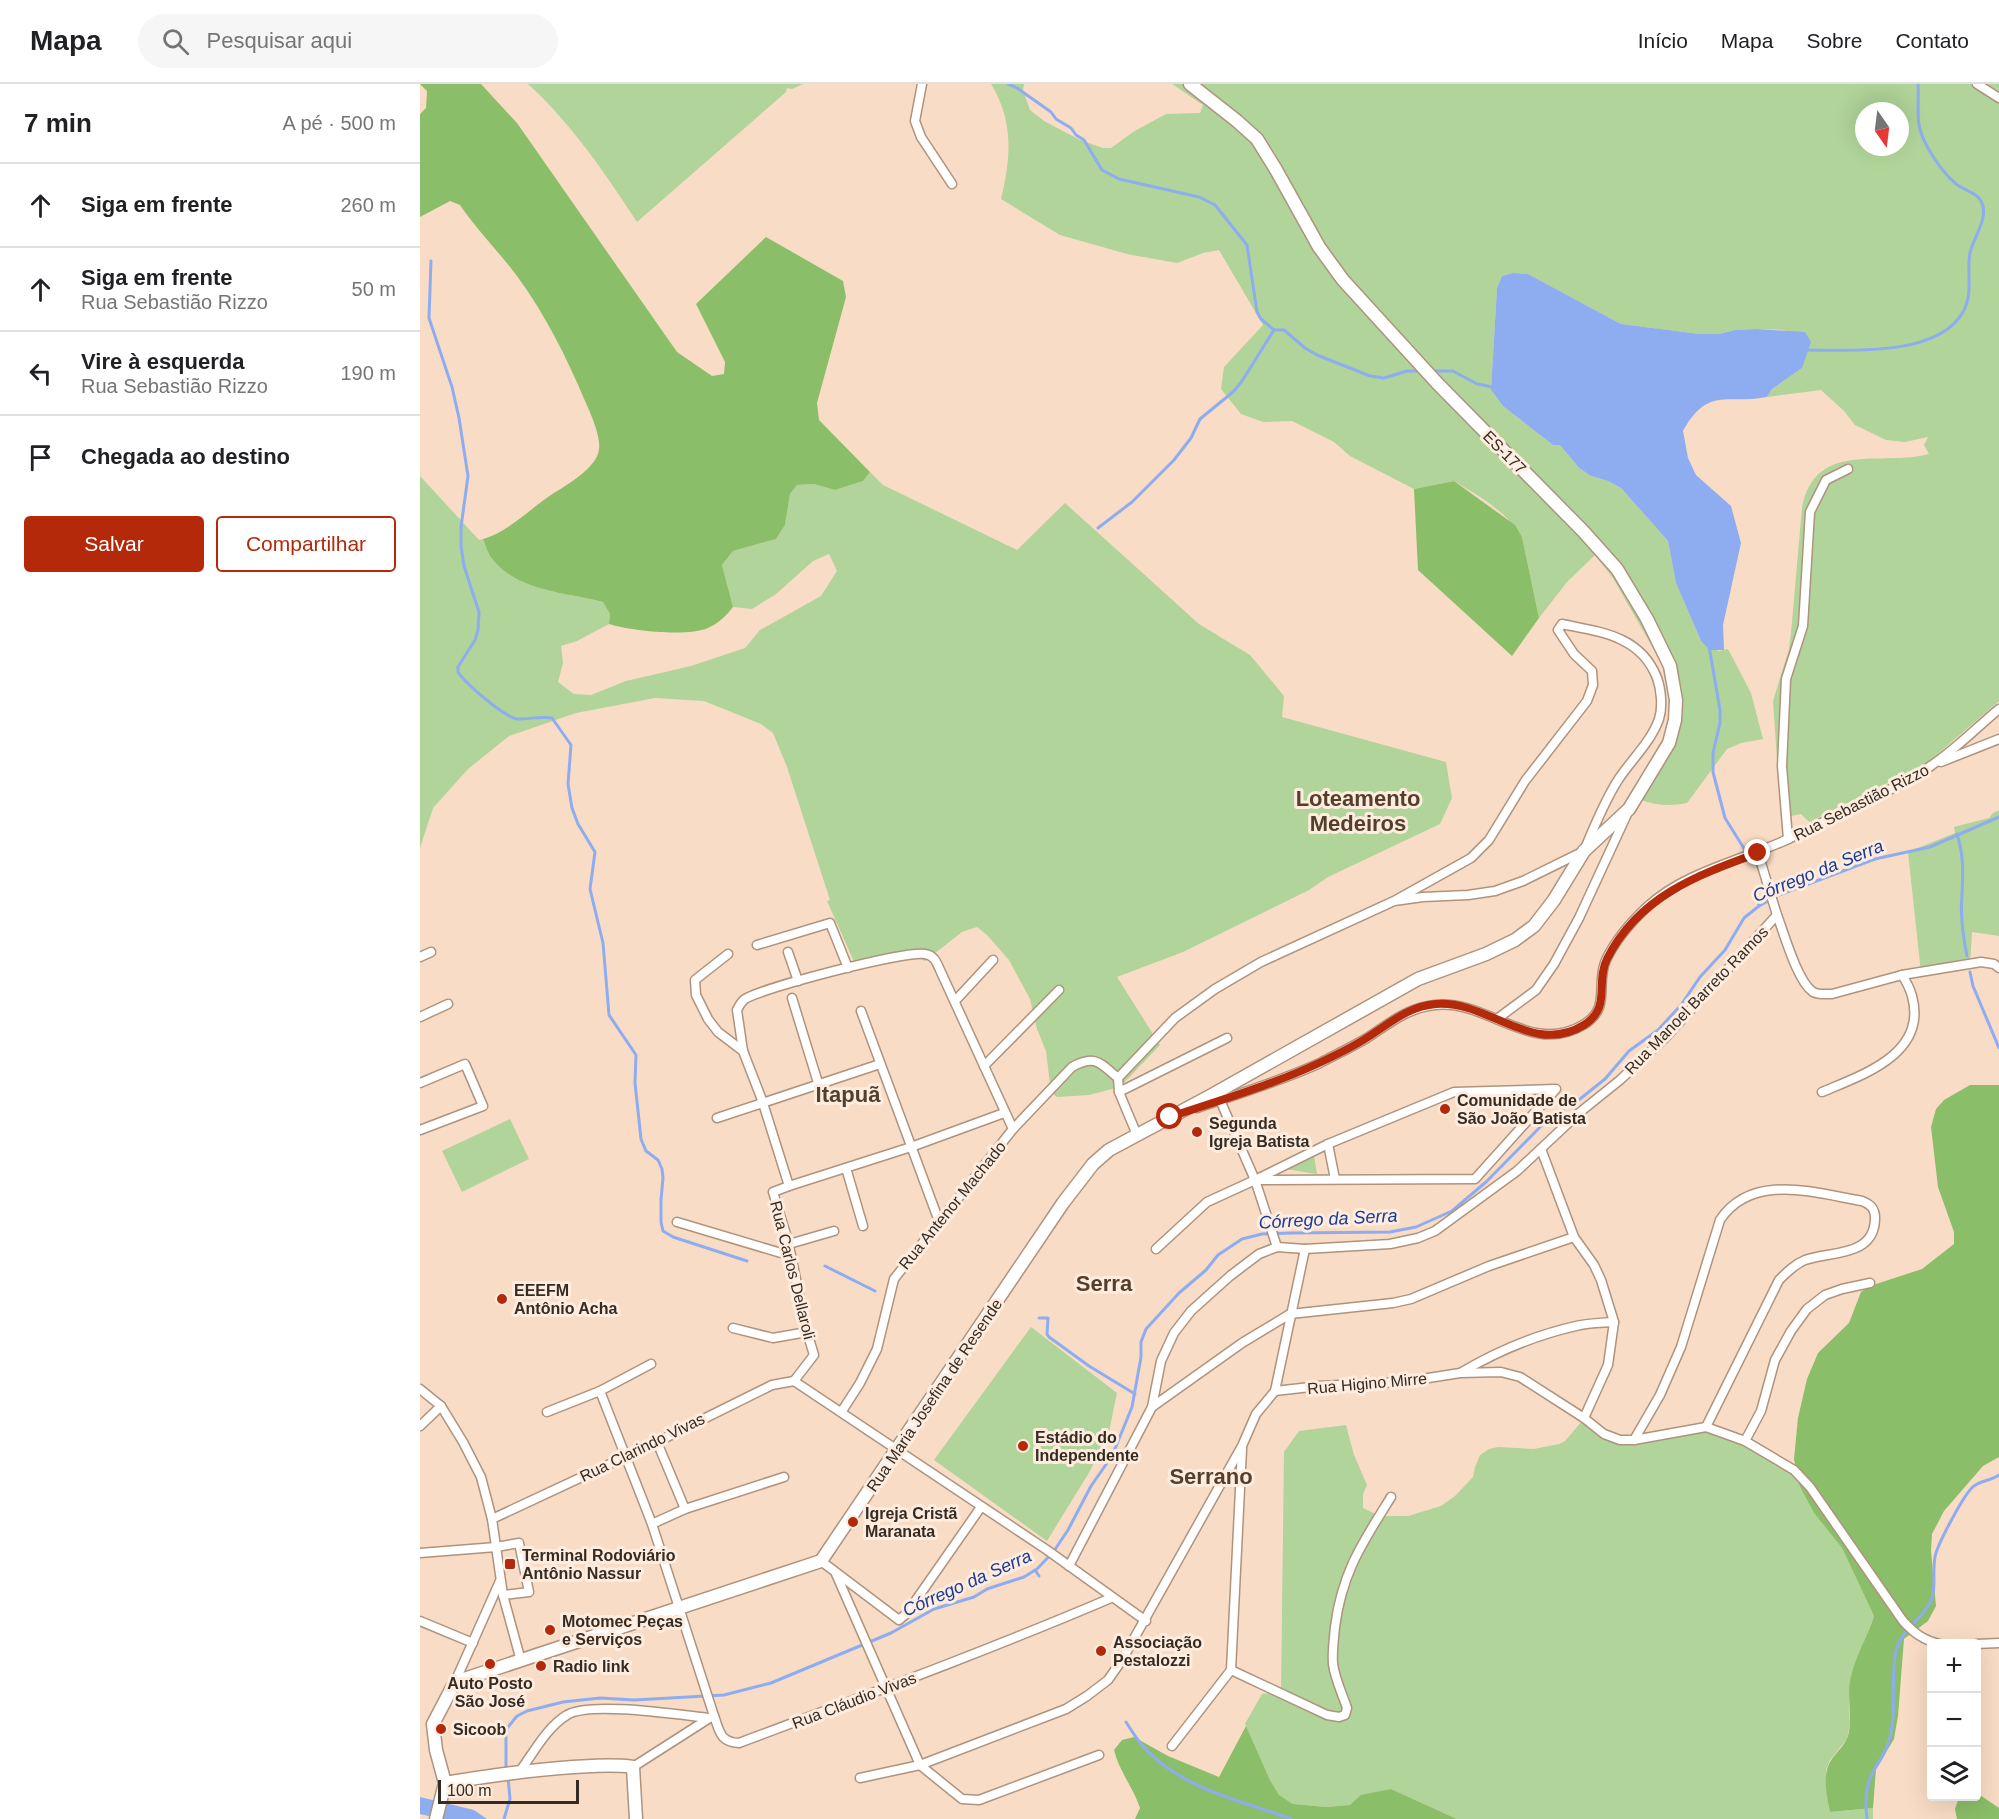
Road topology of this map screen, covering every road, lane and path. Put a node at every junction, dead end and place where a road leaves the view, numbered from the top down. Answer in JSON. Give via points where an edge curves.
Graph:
{"nodes":[{"id":1,"x":922,"y":84,"type":"edge"},
{"id":2,"x":1190,"y":84,"type":"edge"},
{"id":3,"x":1977,"y":84,"type":"edge"},
{"id":4,"x":1999,"y":98,"type":"edge"},
{"id":5,"x":952,"y":184,"type":"dead end"},
{"id":6,"x":1848,"y":469,"type":"dead end"},
{"id":7,"x":1999,"y":709,"type":"edge"},
{"id":8,"x":1999,"y":739,"type":"edge"},
{"id":9,"x":1933,"y":765,"type":"junction"},
{"id":10,"x":1629,"y":808,"type":"junction"},
{"id":11,"x":1788,"y":839,"type":"junction"},
{"id":12,"x":1584,"y":851,"type":"junction"},
{"id":13,"x":1758,"y":853,"type":"junction"},
{"id":14,"x":1394,"y":901,"type":"junction"},
{"id":15,"x":1777,"y":915,"type":"junction"},
{"id":16,"x":757,"y":945,"type":"dead end"},
{"id":17,"x":431,"y":952,"type":"dead end"},
{"id":18,"x":788,"y":952,"type":"dead end"},
{"id":19,"x":728,"y":954,"type":"dead end"},
{"id":20,"x":420,"y":957,"type":"edge"},
{"id":21,"x":993,"y":960,"type":"dead end"},
{"id":22,"x":848,"y":968,"type":"junction"},
{"id":23,"x":1999,"y":968,"type":"edge"},
{"id":24,"x":1902,"y":975,"type":"junction"},
{"id":25,"x":798,"y":981,"type":"junction"},
{"id":26,"x":1059,"y":990,"type":"dead end"},
{"id":27,"x":792,"y":998,"type":"dead end"},
{"id":28,"x":955,"y":1001,"type":"junction"},
{"id":29,"x":448,"y":1004,"type":"dead end"},
{"id":30,"x":861,"y":1011,"type":"dead end"},
{"id":31,"x":420,"y":1017,"type":"edge"},
{"id":32,"x":1497,"y":1019,"type":"junction"},
{"id":33,"x":1510,"y":1026,"type":"joint"},
{"id":34,"x":1227,"y":1038,"type":"dead end"},
{"id":35,"x":743,"y":1051,"type":"junction"},
{"id":36,"x":880,"y":1064,"type":"junction"},
{"id":37,"x":984,"y":1066,"type":"junction"},
{"id":38,"x":1118,"y":1078,"type":"junction"},
{"id":39,"x":420,"y":1083,"type":"edge"},
{"id":40,"x":819,"y":1086,"type":"junction"},
{"id":41,"x":1119,"y":1092,"type":"junction"},
{"id":42,"x":1822,"y":1092,"type":"dead end"},
{"id":43,"x":1215,"y":1098,"type":"junction"},
{"id":44,"x":764,"y":1104,"type":"junction"},
{"id":45,"x":1004,"y":1113,"type":"junction"},
{"id":46,"x":717,"y":1118,"type":"dead end"},
{"id":47,"x":1013,"y":1129,"type":"junction"},
{"id":48,"x":420,"y":1131,"type":"edge"},
{"id":49,"x":1137,"y":1135,"type":"junction"},
{"id":50,"x":1328,"y":1143,"type":"junction"},
{"id":51,"x":911,"y":1147,"type":"junction"},
{"id":52,"x":1541,"y":1149,"type":"junction"},
{"id":53,"x":846,"y":1168,"type":"junction"},
{"id":54,"x":1335,"y":1179,"type":"junction"},
{"id":55,"x":1255,"y":1180,"type":"junction"},
{"id":56,"x":789,"y":1186,"type":"junction"},
{"id":57,"x":677,"y":1222,"type":"dead end"},
{"id":58,"x":940,"y":1224,"type":"junction"},
{"id":59,"x":863,"y":1226,"type":"dead end"},
{"id":60,"x":834,"y":1231,"type":"dead end"},
{"id":61,"x":1574,"y":1237,"type":"junction"},
{"id":62,"x":789,"y":1244,"type":"junction"},
{"id":63,"x":1278,"y":1247,"type":"junction"},
{"id":64,"x":1156,"y":1249,"type":"dead end"},
{"id":65,"x":1305,"y":1249,"type":"junction"},
{"id":66,"x":791,"y":1256,"type":"junction"},
{"id":67,"x":1870,"y":1283,"type":"dead end"},
{"id":68,"x":1290,"y":1314,"type":"junction"},
{"id":69,"x":1614,"y":1322,"type":"junction"},
{"id":70,"x":734,"y":1328,"type":"dead end"},
{"id":71,"x":807,"y":1332,"type":"junction"},
{"id":72,"x":651,"y":1364,"type":"dead end"},
{"id":73,"x":1460,"y":1373,"type":"junction"},
{"id":74,"x":794,"y":1381,"type":"junction"},
{"id":75,"x":420,"y":1389,"type":"edge"},
{"id":76,"x":600,"y":1391,"type":"junction"},
{"id":77,"x":1275,"y":1391,"type":"junction"},
{"id":78,"x":441,"y":1407,"type":"junction"},
{"id":79,"x":1152,"y":1407,"type":"junction"},
{"id":80,"x":842,"y":1411,"type":"junction"},
{"id":81,"x":547,"y":1413,"type":"dead end"},
{"id":82,"x":1584,"y":1418,"type":"junction"},
{"id":83,"x":420,"y":1426,"type":"edge"},
{"id":84,"x":1706,"y":1427,"type":"junction"},
{"id":85,"x":1634,"y":1440,"type":"junction"},
{"id":86,"x":1745,"y":1441,"type":"junction"},
{"id":87,"x":657,"y":1442,"type":"junction"},
{"id":88,"x":1242,"y":1446,"type":"junction"},
{"id":89,"x":897,"y":1450,"type":"junction"},
{"id":90,"x":626,"y":1456,"type":"junction"},
{"id":91,"x":784,"y":1477,"type":"dead end"},
{"id":92,"x":1391,"y":1497,"type":"dead end"},
{"id":93,"x":981,"y":1507,"type":"junction"},
{"id":94,"x":685,"y":1509,"type":"junction"},
{"id":95,"x":492,"y":1519,"type":"junction"},
{"id":96,"x":652,"y":1524,"type":"junction"},
{"id":97,"x":496,"y":1547,"type":"junction"},
{"id":98,"x":420,"y":1553,"type":"edge"},
{"id":99,"x":821,"y":1561,"type":"junction"},
{"id":100,"x":1069,"y":1566,"type":"junction"},
{"id":101,"x":836,"y":1574,"type":"junction"},
{"id":102,"x":501,"y":1579,"type":"junction"},
{"id":103,"x":503,"y":1595,"type":"junction"},
{"id":104,"x":1112,"y":1598,"type":"junction"},
{"id":105,"x":679,"y":1609,"type":"junction"},
{"id":106,"x":420,"y":1621,"type":"edge"},
{"id":107,"x":1146,"y":1621,"type":"junction"},
{"id":108,"x":1927,"y":1641,"type":"edge"},
{"id":109,"x":473,"y":1643,"type":"junction"},
{"id":110,"x":1999,"y":1643,"type":"edge"},
{"id":111,"x":1981,"y":1644,"type":"edge"},
{"id":112,"x":521,"y":1661,"type":"junction"},
{"id":113,"x":1231,"y":1670,"type":"junction"},
{"id":114,"x":455,"y":1682,"type":"junction"},
{"id":115,"x":886,"y":1688,"type":"junction"},
{"id":116,"x":711,"y":1717,"type":"junction"},
{"id":117,"x":1172,"y":1746,"type":"dead end"},
{"id":118,"x":1099,"y":1755,"type":"dead end"},
{"id":119,"x":920,"y":1764,"type":"junction"},
{"id":120,"x":633,"y":1767,"type":"junction"},
{"id":121,"x":511,"y":1773,"type":"junction"},
{"id":122,"x":860,"y":1778,"type":"dead end"},
{"id":123,"x":443,"y":1789,"type":"junction"},
{"id":124,"x":436,"y":1819,"type":"edge"},
{"id":125,"x":636,"y":1819,"type":"edge"}],
"edges":[{"from":1,"to":5,"type":"street","via":[[915,121]]},
{"from":2,"to":10,"type":"main road","name":"ES-177","number":"ES-177","via":[[1257,139],[1319,247],[1343,280],[1438,384],[1583,531],[1617,570],[1641,609],[1670,666],[1675,720],[1669,743]]},
{"from":3,"to":4,"type":"street"},
{"from":6,"to":11,"type":"street","via":[[1826,480],[1810,512],[1803,626],[1786,679],[1782,766]]},
{"from":7,"to":9,"type":"street","name":"Rua Sebastião Rizzo"},
{"from":8,"to":9,"type":"street"},
{"from":9,"to":11,"type":"street","name":"Rua Sebastião Rizzo"},
{"from":10,"to":12,"type":"main road","name":"ES-177","number":"ES-177"},
{"from":10,"to":32,"type":"street","via":[[1554,964],[1536,990]]},
{"from":11,"to":13,"type":"street","name":"Rua Sebastião Rizzo"},
{"from":12,"to":14,"type":"street","via":[[1496,891]]},
{"from":12,"to":14,"type":"street","via":[[1599,814],[1659,717],[1660,687],[1651,663],[1635,646],[1605,632],[1562,624],[1558,630],[1574,654],[1592,671],[1593,685],[1587,701],[1525,781],[1489,840],[1471,858]]},
{"from":12,"to":43,"type":"main road","number":"ES-177","via":[[1534,926],[1515,940],[1418,979]]},
{"from":13,"to":15,"type":"street","name":"Rua Manoel Barreto Ramos"},
{"from":13,"to":33,"type":"street","name":"Rua Sebastião Rizzo","via":[[1687,880],[1647,907],[1606,961],[1600,1008],[1583,1025],[1558,1034]]},
{"from":14,"to":38,"type":"street","via":[[1261,962],[1215,989],[1175,1018]]},
{"from":15,"to":24,"type":"street","via":[[1795,964],[1814,992],[1832,994]]},
{"from":15,"to":52,"type":"street","name":"Rua Manoel Barreto Ramos","via":[[1665,1038]]},
{"from":16,"to":22,"type":"street","via":[[830,923]]},
{"from":17,"to":20,"type":"street"},
{"from":18,"to":25,"type":"street"},
{"from":19,"to":35,"type":"street","via":[[695,980],[696,994],[718,1032]]},
{"from":21,"to":28,"type":"street"},
{"from":22,"to":25,"type":"street"},
{"from":22,"to":28,"type":"street","via":[[926,954],[933,957]]},
{"from":23,"to":24,"type":"street","via":[[1981,962]]},
{"from":24,"to":42,"type":"street","via":[[1912,996],[1914,1012],[1908,1040],[1894,1056],[1874,1069]]},
{"from":25,"to":35,"type":"street","name":"Rua Carlos Dellaroli","via":[[764,991],[740,1004],[737,1010]]},
{"from":26,"to":37,"type":"street"},
{"from":27,"to":40,"type":"street"},
{"from":28,"to":37,"type":"street"},
{"from":29,"to":31,"type":"street"},
{"from":30,"to":36,"type":"street"},
{"from":32,"to":33,"type":"street","name":"Rua Maria Josefina de Resende"},
{"from":32,"to":43,"type":"street","name":"Rua Maria Josefina de Resende","via":[[1466,1007],[1416,1007],[1318,1063]]},
{"from":34,"to":41,"type":"street"},
{"from":35,"to":44,"type":"street","name":"Rua Carlos Dellaroli"},
{"from":36,"to":40,"type":"street"},
{"from":36,"to":51,"type":"street"},
{"from":37,"to":45,"type":"street"},
{"from":38,"to":41,"type":"street"},
{"from":38,"to":47,"type":"street","name":"Rua Antenor Machado","via":[[1100,1062],[1082,1061]]},
{"from":39,"to":48,"type":"street","via":[[465,1064],[483,1106]]},
{"from":40,"to":44,"type":"street"},
{"from":41,"to":49,"type":"street"},
{"from":43,"to":49,"type":"main road","name":"Rua Maria Josefina de Resende","number":"ES-177"},
{"from":43,"to":55,"type":"street"},
{"from":44,"to":46,"type":"street"},
{"from":44,"to":56,"type":"street","name":"Rua Carlos Dellaroli"},
{"from":45,"to":47,"type":"street"},
{"from":45,"to":51,"type":"street"},
{"from":47,"to":58,"type":"street","name":"Rua Antenor Machado"},
{"from":49,"to":89,"type":"main road","name":"Rua Maria Josefina de Resende","number":"ES-177","via":[[1109,1150],[1079,1181]]},
{"from":50,"to":54,"type":"street"},
{"from":50,"to":54,"type":"street","via":[[1454,1092],[1557,1089],[1475,1179]]},
{"from":50,"to":55,"type":"street"},
{"from":51,"to":53,"type":"street"},
{"from":51,"to":58,"type":"street"},
{"from":52,"to":61,"type":"street"},
{"from":52,"to":65,"type":"street","name":"Rua Manoel Barreto Ramos","via":[[1435,1231],[1390,1244]]},
{"from":53,"to":56,"type":"street"},
{"from":53,"to":59,"type":"street"},
{"from":54,"to":55,"type":"street"},
{"from":55,"to":63,"type":"street"},
{"from":55,"to":64,"type":"street","via":[[1207,1202]]},
{"from":56,"to":62,"type":"street","name":"Rua Carlos Dellaroli","via":[[774,1192]]},
{"from":57,"to":66,"type":"street"},
{"from":58,"to":80,"type":"street","name":"Rua Antenor Machado","via":[[894,1279],[877,1349]]},
{"from":60,"to":62,"type":"street"},
{"from":61,"to":68,"type":"street","via":[[1489,1266],[1411,1299]]},
{"from":61,"to":69,"type":"street","via":[[1594,1265]]},
{"from":62,"to":66,"type":"street","name":"Rua Carlos Dellaroli"},
{"from":63,"to":65,"type":"street","name":"Rua Manoel Barreto Ramos"},
{"from":63,"to":79,"type":"street","name":"Rua Manoel Barreto Ramos","via":[[1259,1254],[1191,1311],[1161,1361]]},
{"from":65,"to":68,"type":"street"},
{"from":66,"to":71,"type":"street","name":"Rua Carlos Dellaroli"},
{"from":67,"to":86,"type":"street","via":[[1826,1295],[1807,1309],[1775,1360],[1761,1411]]},
{"from":68,"to":77,"type":"street"},
{"from":68,"to":79,"type":"street"},
{"from":69,"to":73,"type":"street","name":"Rua Higino Mirre","via":[[1577,1325],[1541,1336]]},
{"from":69,"to":82,"type":"street","via":[[1608,1365]]},
{"from":70,"to":71,"type":"street","via":[[773,1338]]},
{"from":71,"to":74,"type":"street","name":"Rua Carlos Dellaroli","via":[[814,1355]]},
{"from":72,"to":76,"type":"street"},
{"from":73,"to":77,"type":"street","name":"Rua Higino Mirre","via":[[1403,1382]]},
{"from":73,"to":82,"type":"street","name":"Rua Higino Mirre","via":[[1501,1372],[1520,1377]]},
{"from":74,"to":80,"type":"street"},
{"from":74,"to":87,"type":"street","name":"Rua Clarindo Vivas","via":[[772,1385]]},
{"from":75,"to":78,"type":"street"},
{"from":76,"to":81,"type":"street"},
{"from":76,"to":90,"type":"street","name":"Rua Cláudio Vivas"},
{"from":77,"to":88,"type":"street","via":[[1256,1414]]},
{"from":78,"to":83,"type":"street"},
{"from":78,"to":95,"type":"street","via":[[481,1477]]},
{"from":79,"to":100,"type":"street","name":"Rua Manoel Barreto Ramos"},
{"from":80,"to":89,"type":"street"},
{"from":82,"to":85,"type":"street","name":"Rua Higino Mirre","via":[[1604,1434]]},
{"from":84,"to":85,"type":"street","name":"Rua Higino Mirre"},
{"from":84,"to":85,"type":"street","via":[[1779,1280],[1805,1260],[1849,1252],[1866,1241],[1875,1215],[1869,1204],[1768,1189],[1729,1207],[1720,1220],[1681,1347]]},
{"from":84,"to":86,"type":"street","name":"Rua Higino Mirre"},
{"from":86,"to":108,"type":"street","name":"Rua Higino Mirre","via":[[1794,1470],[1810,1487],[1902,1621]]},
{"from":87,"to":90,"type":"street","name":"Rua Clarindo Vivas"},
{"from":87,"to":94,"type":"street"},
{"from":88,"to":107,"type":"street"},
{"from":88,"to":113,"type":"street"},
{"from":89,"to":93,"type":"street"},
{"from":89,"to":99,"type":"main road","name":"Rua Maria Josefina de Resende","number":"ES-177"},
{"from":90,"to":95,"type":"street","name":"Rua Clarindo Vivas"},
{"from":90,"to":96,"type":"street","name":"Rua Cláudio Vivas"},
{"from":91,"to":94,"type":"street"},
{"from":92,"to":113,"type":"street","via":[[1355,1556],[1337,1615],[1333,1664],[1347,1708],[1345,1715],[1327,1715]]},
{"from":93,"to":100,"type":"street"},
{"from":93,"to":101,"type":"street","via":[[899,1620]]},
{"from":94,"to":96,"type":"street"},
{"from":95,"to":97,"type":"street"},
{"from":96,"to":105,"type":"street","name":"Rua Cláudio Vivas"},
{"from":97,"to":98,"type":"street"},
{"from":97,"to":102,"type":"street"},
{"from":97,"to":103,"type":"street","via":[[519,1543],[529,1592]]},
{"from":99,"to":101,"type":"street"},
{"from":99,"to":105,"type":"main road"},
{"from":100,"to":104,"type":"street"},
{"from":101,"to":115,"type":"street"},
{"from":102,"to":103,"type":"street"},
{"from":102,"to":109,"type":"street"},
{"from":103,"to":112,"type":"street"},
{"from":104,"to":107,"type":"street"},
{"from":104,"to":115,"type":"street","name":"Rua Cláudio Vivas"},
{"from":105,"to":112,"type":"main road"},
{"from":105,"to":116,"type":"street","name":"Rua Cláudio Vivas","via":[[711,1704]]},
{"from":106,"to":109,"type":"street"},
{"from":107,"to":119,"type":"street","via":[[1108,1680],[1087,1696],[1066,1709]]},
{"from":109,"to":114,"type":"street"},
{"from":110,"to":111,"type":"street"},
{"from":112,"to":114,"type":"main road"},
{"from":113,"to":117,"type":"street"},
{"from":114,"to":123,"type":"main road","via":[[433,1724]]},
{"from":115,"to":116,"type":"street","name":"Rua Cláudio Vivas","via":[[739,1743],[723,1738]]},
{"from":115,"to":119,"type":"street"},
{"from":116,"to":120,"type":"street"},
{"from":116,"to":121,"type":"street","via":[[579,1710],[569,1713],[550,1730]]},
{"from":118,"to":119,"type":"street","via":[[969,1801],[944,1786]]},
{"from":119,"to":122,"type":"street"},
{"from":120,"to":121,"type":"main road","via":[[604,1765]]},
{"from":120,"to":125,"type":"main road"},
{"from":121,"to":123,"type":"main road"},
{"from":123,"to":124,"type":"main road"}]}
